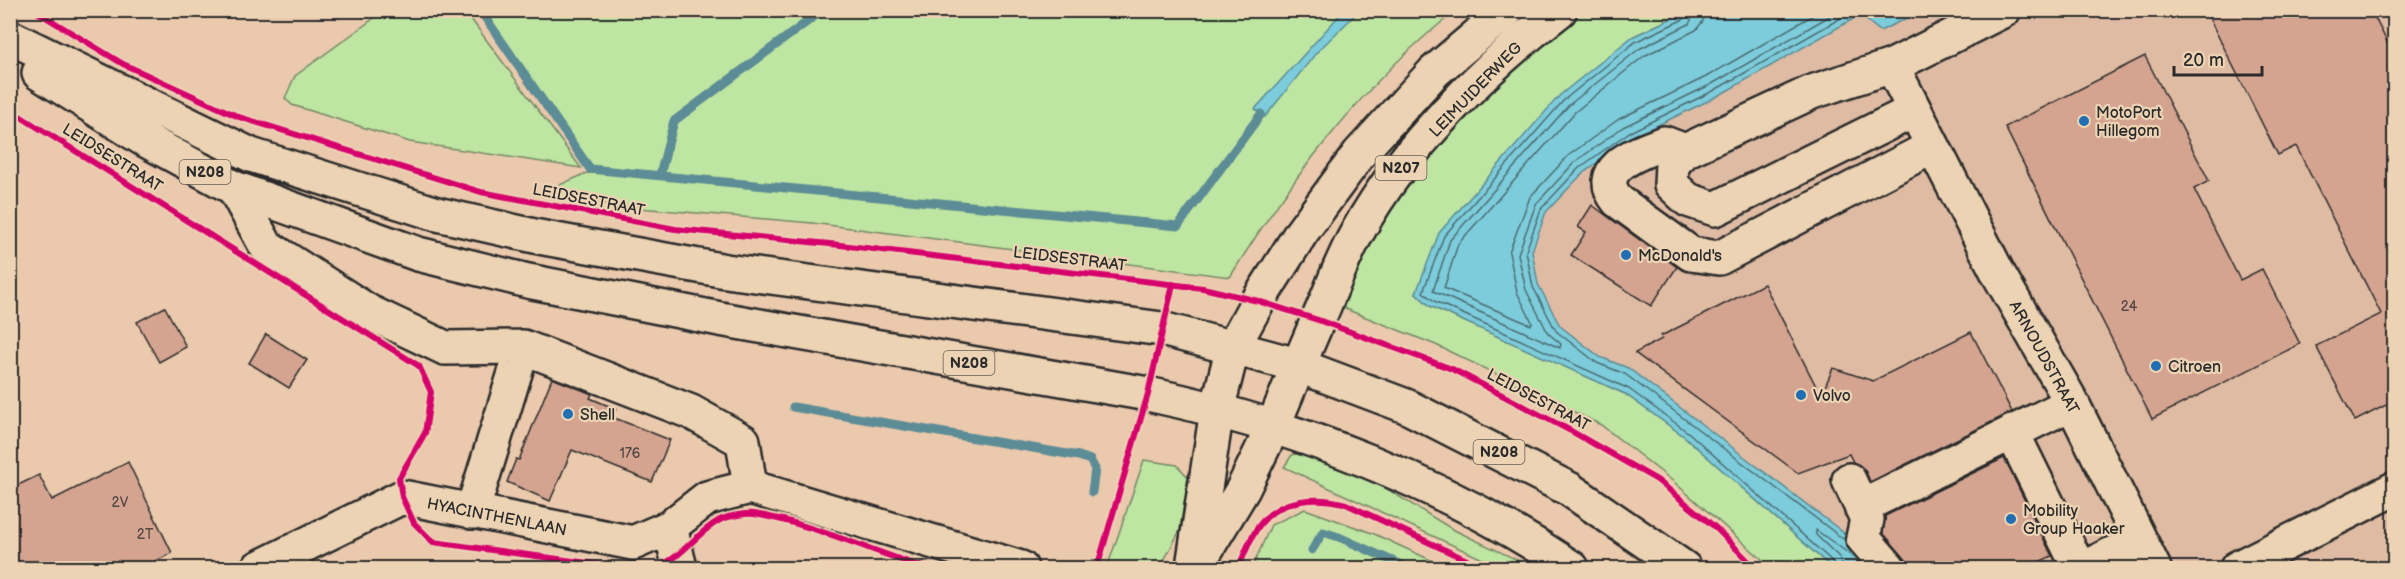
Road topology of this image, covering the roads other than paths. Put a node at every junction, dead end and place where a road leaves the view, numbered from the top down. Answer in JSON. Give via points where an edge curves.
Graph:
{"nodes":[{"id":1,"x":1507,"y":10,"type":"edge"},
{"id":2,"x":1560,"y":10,"type":"edge"},
{"id":3,"x":2004,"y":10,"type":"edge"},
{"id":4,"x":10,"y":37,"type":"edge"},
{"id":5,"x":10,"y":53,"type":"edge"},
{"id":6,"x":1892,"y":66,"type":"junction"},
{"id":7,"x":1913,"y":111,"type":"junction"},
{"id":8,"x":1932,"y":147,"type":"junction"},
{"id":9,"x":1685,"y":151,"type":"junction"},
{"id":10,"x":234,"y":188,"type":"junction"},
{"id":11,"x":523,"y":347,"type":"junction"},
{"id":12,"x":1233,"y":347,"type":"junction"},
{"id":13,"x":1297,"y":365,"type":"junction"},
{"id":14,"x":2072,"y":403,"type":"junction"},
{"id":15,"x":1217,"y":410,"type":"junction"},
{"id":16,"x":1273,"y":427,"type":"junction"},
{"id":17,"x":2012,"y":432,"type":"junction"},
{"id":18,"x":750,"y":487,"type":"junction"},
{"id":19,"x":2394,"y":489,"type":"edge"},
{"id":20,"x":472,"y":512,"type":"junction"},
{"id":21,"x":670,"y":527,"type":"junction"},
{"id":22,"x":2147,"y":554,"type":"edge"},
{"id":23,"x":258,"y":568,"type":"edge"},
{"id":24,"x":680,"y":568,"type":"edge"},
{"id":25,"x":1021,"y":568,"type":"edge"},
{"id":26,"x":1194,"y":568,"type":"edge"},
{"id":27,"x":1572,"y":568,"type":"edge"},
{"id":28,"x":1684,"y":568,"type":"edge"},
{"id":29,"x":1889,"y":568,"type":"edge"},
{"id":30,"x":2079,"y":568,"type":"edge"},
{"id":31,"x":2084,"y":568,"type":"edge"},
{"id":32,"x":2237,"y":568,"type":"edge"}],
"edges":[{"from":1,"to":12,"type":"main road","name":"LEIMUIDERWEG","number":"N207","via":[[1434,72],[1359,154],[1301,233]]},
{"from":2,"to":13,"type":"main road","name":"LEIMUIDERWEG","number":"N207","via":[[1461,98],[1396,173],[1359,229],[1334,277]]},
{"from":3,"to":6,"type":"main road"},
{"from":4,"to":12,"type":"main road","number":"N208","via":[[251,155],[437,214],[726,271],[1162,329]]},
{"from":5,"to":10,"type":"main road","name":"LEIDSESTRAAT","number":"N208","via":[[142,138]]},
{"from":6,"to":7,"type":"main road","name":"ARNOUDSTRAAT"},
{"from":6,"to":9,"type":"main road","via":[[1812,92]]},
{"from":7,"to":8,"type":"main road","name":"ARNOUDSTRAAT"},
{"from":7,"to":9,"type":"main road","via":[[1715,209],[1688,200],[1671,184],[1672,164]]},
{"from":8,"to":9,"type":"main road","via":[[1719,258],[1691,254],[1618,201],[1609,190],[1609,176],[1640,152],[1664,143]]},
{"from":8,"to":14,"type":"main road","name":"ARNOUDSTRAAT"},
{"from":10,"to":11,"type":"main road","via":[[266,246],[369,312],[446,348]]},
{"from":10,"to":15,"type":"main road","name":"LEIDSESTRAAT","number":"N208","via":[[418,254],[528,281],[1148,394]]},
{"from":11,"to":18,"type":"main road","via":[[691,412],[743,441]]},
{"from":11,"to":20,"type":"main road"},
{"from":12,"to":13,"type":"main road","number":"N208"},
{"from":12,"to":15,"type":"main road","number":"N207"},
{"from":13,"to":16,"type":"main road","number":"N207"},
{"from":13,"to":28,"type":"main road","number":"N208","via":[[1406,406],[1569,489]]},
{"from":14,"to":17,"type":"main road"},
{"from":14,"to":22,"type":"main road","name":"ARNOUDSTRAAT"},
{"from":15,"to":16,"type":"main road","name":"LEIDSESTRAAT","number":"N208"},
{"from":15,"to":26,"type":"main road"},
{"from":16,"to":26,"type":"main road","via":[[1243,489]]},
{"from":16,"to":27,"type":"main road","name":"LEIDSESTRAAT","number":"N208","via":[[1440,494]]},
{"from":17,"to":29,"type":"main road","via":[[1855,494],[1867,519],[1863,538]]},
{"from":17,"to":30,"type":"main road"},
{"from":18,"to":21,"type":"main road","via":[[707,498]]},
{"from":18,"to":25,"type":"main road"},
{"from":19,"to":32,"type":"main road"},
{"from":20,"to":21,"type":"main road","name":"HYACINTHENLAAN","via":[[633,543]]},
{"from":20,"to":23,"type":"main road","name":"HYACINTHENLAAN","via":[[402,497]]},
{"from":21,"to":24,"type":"main road"},
{"from":22,"to":31,"type":"main road"}]}
